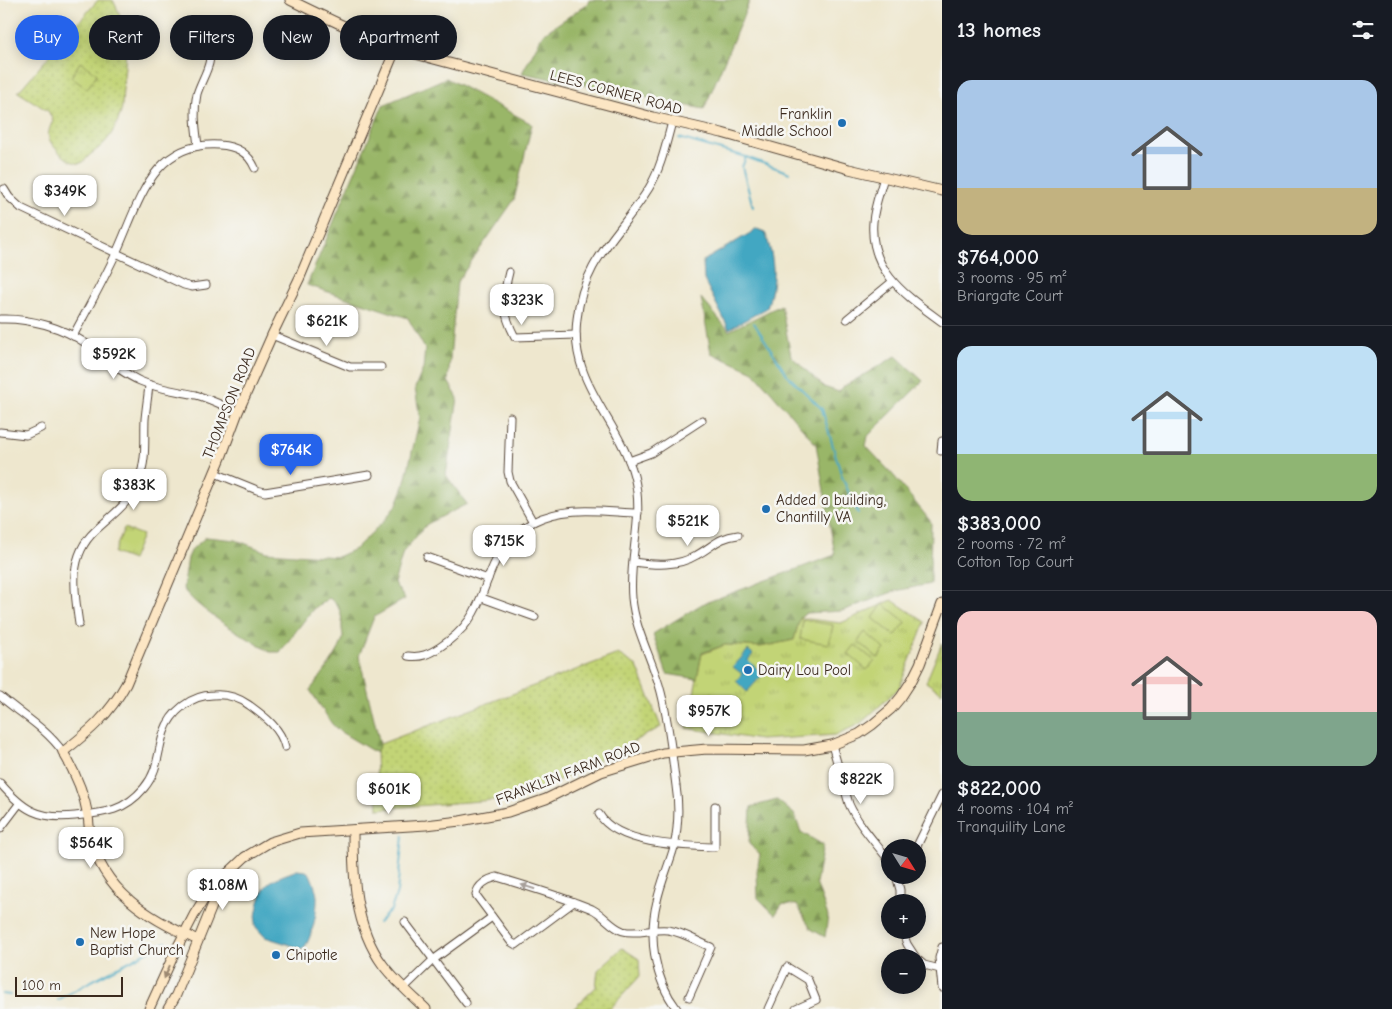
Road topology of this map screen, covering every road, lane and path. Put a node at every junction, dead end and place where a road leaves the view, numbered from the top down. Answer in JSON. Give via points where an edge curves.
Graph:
{"nodes":[{"id":1,"x":290,"y":0,"type":"edge"},
{"id":2,"x":340,"y":24,"type":"edge"},
{"id":3,"x":211,"y":60,"type":"edge"},
{"id":4,"x":391,"y":60,"type":"edge"},
{"id":5,"x":441,"y":60,"type":"edge"},
{"id":6,"x":672,"y":122,"type":"junction"},
{"id":7,"x":198,"y":146,"type":"junction"},
{"id":8,"x":256,"y":168,"type":"dead end"},
{"id":9,"x":884,"y":177,"type":"junction"},
{"id":10,"x":4,"y":189,"type":"dead end"},
{"id":11,"x":942,"y":192,"type":"edge"},
{"id":12,"x":116,"y":253,"type":"junction"},
{"id":13,"x":509,"y":272,"type":"dead end"},
{"id":14,"x":892,"y":282,"type":"junction"},
{"id":15,"x":206,"y":285,"type":"dead end"},
{"id":16,"x":0,"y":319,"type":"edge"},
{"id":17,"x":847,"y":319,"type":"dead end"},
{"id":18,"x":942,"y":322,"type":"edge"},
{"id":19,"x":272,"y":335,"type":"junction"},
{"id":20,"x":576,"y":335,"type":"junction"},
{"id":21,"x":73,"y":336,"type":"junction"},
{"id":22,"x":381,"y":367,"type":"dead end"},
{"id":23,"x":150,"y":385,"type":"junction"},
{"id":24,"x":238,"y":412,"type":"junction"},
{"id":25,"x":510,"y":417,"type":"dead end"},
{"id":26,"x":702,"y":420,"type":"dead end"},
{"id":27,"x":41,"y":428,"type":"dead end"},
{"id":28,"x":0,"y":432,"type":"edge"},
{"id":29,"x":942,"y":441,"type":"edge"},
{"id":30,"x":941,"y":450,"type":"edge"},
{"id":31,"x":629,"y":461,"type":"junction"},
{"id":32,"x":215,"y":473,"type":"junction"},
{"id":33,"x":369,"y":475,"type":"dead end"},
{"id":34,"x":638,"y":513,"type":"junction"},
{"id":35,"x":533,"y":522,"type":"junction"},
{"id":36,"x":738,"y":535,"type":"dead end"},
{"id":37,"x":427,"y":557,"type":"dead end"},
{"id":38,"x":633,"y":562,"type":"junction"},
{"id":39,"x":488,"y":579,"type":"junction"},
{"id":40,"x":482,"y":598,"type":"junction"},
{"id":41,"x":942,"y":604,"type":"edge"},
{"id":42,"x":535,"y":616,"type":"dead end"},
{"id":43,"x":80,"y":624,"type":"dead end"},
{"id":44,"x":408,"y":656,"type":"dead end"},
{"id":45,"x":0,"y":696,"type":"edge"},
{"id":46,"x":832,"y":745,"type":"junction"},
{"id":47,"x":285,"y":747,"type":"dead end"},
{"id":48,"x":63,"y":752,"type":"junction"},
{"id":49,"x":672,"y":752,"type":"junction"},
{"id":50,"x":0,"y":783,"type":"edge"},
{"id":51,"x":942,"y":795,"type":"edge"},
{"id":52,"x":19,"y":804,"type":"junction"},
{"id":53,"x":715,"y":806,"type":"dead end"},
{"id":54,"x":88,"y":814,"type":"junction"},
{"id":55,"x":599,"y":814,"type":"dead end"},
{"id":56,"x":0,"y":828,"type":"edge"},
{"id":57,"x":353,"y":830,"type":"junction"},
{"id":58,"x":920,"y":839,"type":"edge"},
{"id":59,"x":674,"y":846,"type":"junction"},
{"id":60,"x":881,"y":851,"type":"edge"},
{"id":61,"x":228,"y":873,"type":"junction"},
{"id":62,"x":574,"y":902,"type":"junction"},
{"id":63,"x":492,"y":917,"type":"junction"},
{"id":64,"x":404,"y":922,"type":"dead end"},
{"id":65,"x":652,"y":930,"type":"junction"},
{"id":66,"x":184,"y":934,"type":"junction"},
{"id":67,"x":198,"y":940,"type":"junction"},
{"id":68,"x":942,"y":947,"type":"edge"},
{"id":69,"x":433,"y":960,"type":"junction"},
{"id":70,"x":926,"y":966,"type":"edge"},
{"id":71,"x":940,"y":970,"type":"junction"},
{"id":72,"x":404,"y":988,"type":"junction"},
{"id":73,"x":942,"y":988,"type":"edge"},
{"id":74,"x":689,"y":997,"type":"dead end"},
{"id":75,"x":466,"y":1003,"type":"dead end"},
{"id":76,"x":673,"y":1008,"type":"edge"},
{"id":77,"x":149,"y":1009,"type":"edge"},
{"id":78,"x":168,"y":1009,"type":"edge"},
{"id":79,"x":426,"y":1009,"type":"edge"},
{"id":80,"x":768,"y":1009,"type":"edge"},
{"id":81,"x":796,"y":1009,"type":"edge"}],
"edges":[{"from":1,"to":2,"type":"street","name":"LEES CORNER ROAD"},
{"from":3,"to":7,"type":"street","via":[[195,107]]},
{"from":4,"to":19,"type":"street","name":"THOMPSON ROAD","via":[[296,286]]},
{"from":5,"to":6,"type":"street","name":"LEES CORNER ROAD"},
{"from":6,"to":9,"type":"street","name":"LEES CORNER ROAD"},
{"from":6,"to":20,"type":"street","via":[[652,183],[601,252],[587,277],[580,300]]},
{"from":7,"to":8,"type":"street","via":[[234,147],[248,156]]},
{"from":7,"to":12,"type":"street","via":[[174,156],[152,175]]},
{"from":9,"to":11,"type":"street","name":"LEES CORNER ROAD"},
{"from":9,"to":14,"type":"street","via":[[875,208],[873,233],[877,254]]},
{"from":10,"to":12,"type":"street","via":[[21,208]]},
{"from":12,"to":15,"type":"street","via":[[184,285]]},
{"from":12,"to":21,"type":"street"},
{"from":13,"to":20,"type":"street","via":[[503,305],[507,323],[515,337]]},
{"from":14,"to":17,"type":"street"},
{"from":14,"to":18,"type":"street"},
{"from":16,"to":21,"type":"street","via":[[37,322]]},
{"from":19,"to":22,"type":"street","via":[[350,367]]},
{"from":19,"to":24,"type":"street","name":"THOMPSON ROAD"},
{"from":20,"to":31,"type":"street","via":[[581,366],[588,384]]},
{"from":21,"to":23,"type":"street","via":[[122,372]]},
{"from":23,"to":24,"type":"street","via":[[197,396]]},
{"from":23,"to":43,"type":"street","via":[[145,421],[146,455],[140,478],[121,510],[87,540],[76,563],[74,586]]},
{"from":24,"to":32,"type":"street","name":"THOMPSON ROAD"},
{"from":25,"to":35,"type":"street","via":[[508,472]]},
{"from":26,"to":31,"type":"street","via":[[651,453]]},
{"from":27,"to":28,"type":"street","via":[[26,434]]},
{"from":29,"to":30,"type":"street"},
{"from":31,"to":34,"type":"street","via":[[636,486]]},
{"from":32,"to":33,"type":"street","via":[[265,492]]},
{"from":32,"to":48,"type":"street","name":"THOMPSON ROAD","via":[[126,684],[113,707]]},
{"from":34,"to":35,"type":"street","via":[[572,511]]},
{"from":34,"to":38,"type":"street"},
{"from":35,"to":39,"type":"street","via":[[507,543]]},
{"from":36,"to":38,"type":"street","via":[[721,538],[679,562],[657,565]]},
{"from":37,"to":39,"type":"street"},
{"from":38,"to":49,"type":"street","via":[[635,614],[662,694]]},
{"from":39,"to":40,"type":"street"},
{"from":40,"to":42,"type":"street"},
{"from":40,"to":44,"type":"street","via":[[471,619],[452,639],[429,654]]},
{"from":41,"to":46,"type":"street","name":"FRANKLIN FARM ROAD","via":[[920,664],[901,697],[872,725]]},
{"from":45,"to":48,"type":"street","via":[[40,726]]},
{"from":46,"to":49,"type":"street","name":"FRANKLIN FARM ROAD","via":[[804,750]]},
{"from":46,"to":60,"type":"street","via":[[853,813]]},
{"from":47,"to":54,"type":"street","via":[[275,727],[248,704],[224,695],[200,697],[173,715],[164,734],[157,767],[137,795],[112,811]]},
{"from":48,"to":54,"type":"street","via":[[76,775]]},
{"from":49,"to":57,"type":"street","name":"FRANKLIN FARM ROAD","via":[[601,772],[546,799],[508,812],[460,821]]},
{"from":49,"to":59,"type":"street","via":[[677,800]]},
{"from":50,"to":52,"type":"street"},
{"from":51,"to":58,"type":"street"},
{"from":52,"to":54,"type":"street","via":[[50,817]]},
{"from":52,"to":56,"type":"street"},
{"from":53,"to":59,"type":"street","via":[[715,847]]},
{"from":54,"to":66,"type":"street","via":[[93,845],[116,886],[144,912]]},
{"from":55,"to":59,"type":"street","via":[[603,821],[619,831]]},
{"from":57,"to":61,"type":"street","name":"FRANKLIN FARM ROAD","via":[[300,833],[282,838],[256,850]]},
{"from":57,"to":72,"type":"street","via":[[357,901],[364,930],[378,959]]},
{"from":59,"to":65,"type":"street","via":[[656,903]]},
{"from":61,"to":66,"type":"street","name":"FRANKLIN FARM ROAD","via":[[210,891]]},
{"from":61,"to":67,"type":"street","name":"FRANKLIN FARM ROAD"},
{"from":62,"to":63,"type":"street","via":[[516,945]]},
{"from":62,"to":63,"type":"street","one_way":true,"via":[[497,877],[483,883],[476,895]]},
{"from":62,"to":65,"type":"street","via":[[594,910],[623,931]]},
{"from":63,"to":69,"type":"street"},
{"from":64,"to":69,"type":"street"},
{"from":65,"to":74,"type":"street","via":[[676,932],[711,947]]},
{"from":65,"to":76,"type":"street","via":[[660,978]]},
{"from":66,"to":67,"type":"street"},
{"from":66,"to":77,"type":"street","name":"FRANKLIN FARM ROAD","one_way":true},
{"from":67,"to":78,"type":"street","name":"FRANKLIN FARM ROAD"},
{"from":68,"to":71,"type":"street"},
{"from":69,"to":72,"type":"street"},
{"from":69,"to":75,"type":"street"},
{"from":70,"to":71,"type":"street"},
{"from":71,"to":73,"type":"street"},
{"from":72,"to":79,"type":"street"},
{"from":80,"to":81,"type":"street","via":[[787,967],[808,980],[816,1000]]}]}
